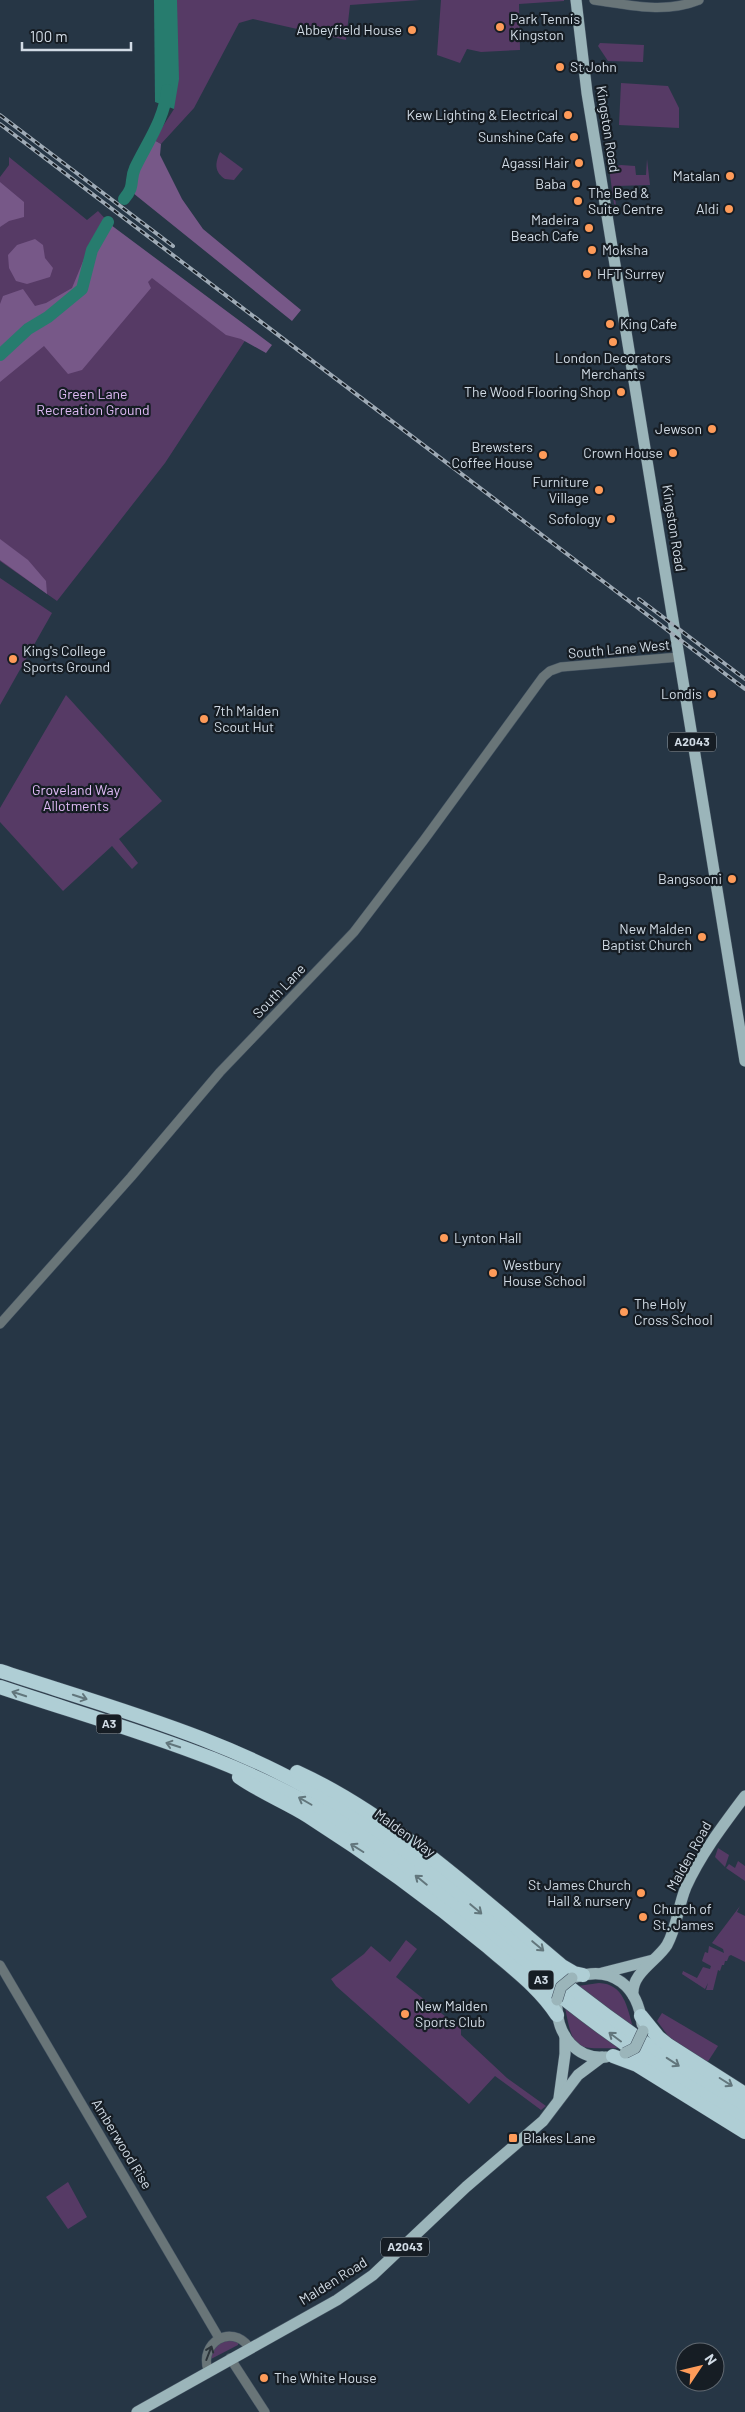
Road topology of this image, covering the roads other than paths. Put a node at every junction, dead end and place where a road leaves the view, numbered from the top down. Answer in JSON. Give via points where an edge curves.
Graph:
{"nodes":[{"id":1,"x":576,"y":0,"type":"edge"},
{"id":2,"x":594,"y":0,"type":"edge"},
{"id":3,"x":699,"y":0,"type":"edge"},
{"id":4,"x":679,"y":658,"type":"junction"},
{"id":5,"x":561,"y":667,"type":"joint"},
{"id":6,"x":745,"y":1061,"type":"edge"},
{"id":7,"x":0,"y":1324,"type":"edge"},
{"id":8,"x":0,"y":1671,"type":"edge"},
{"id":9,"x":0,"y":1687,"type":"edge"},
{"id":10,"x":201,"y":1737,"type":"junction"},
{"id":11,"x":219,"y":1760,"type":"junction"},
{"id":12,"x":745,"y":1796,"type":"edge"},
{"id":13,"x":653,"y":1960,"type":"junction"},
{"id":14,"x":0,"y":1965,"type":"edge"},
{"id":15,"x":600,"y":1973,"type":"junction"},
{"id":16,"x":578,"y":1976,"type":"junction"},
{"id":17,"x":633,"y":1995,"type":"junction"},
{"id":18,"x":557,"y":2015,"type":"junction"},
{"id":19,"x":642,"y":2023,"type":"junction"},
{"id":20,"x":565,"y":2036,"type":"junction"},
{"id":21,"x":613,"y":2056,"type":"junction"},
{"id":22,"x":745,"y":2094,"type":"edge"},
{"id":23,"x":560,"y":2098,"type":"junction"},
{"id":24,"x":745,"y":2106,"type":"edge"},
{"id":25,"x":745,"y":2120,"type":"edge"},
{"id":26,"x":745,"y":2132,"type":"edge"},
{"id":27,"x":219,"y":2338,"type":"junction"},
{"id":28,"x":249,"y":2347,"type":"junction"},
{"id":29,"x":230,"y":2358,"type":"junction"},
{"id":30,"x":208,"y":2370,"type":"junction"},
{"id":31,"x":137,"y":2412,"type":"edge"},
{"id":32,"x":265,"y":2412,"type":"edge"}],
"edges":[{"from":1,"to":4,"type":"main road","name":"Kingston Road","number":"A2043","via":[[587,93]]},
{"from":2,"to":3,"type":"street","via":[[656,8],[682,6]]},
{"from":4,"to":5,"type":"street","name":"South Lane West"},
{"from":4,"to":6,"type":"main road","name":"Kingston Road","number":"A2043"},
{"from":5,"to":7,"type":"street","name":"South Lane","via":[[543,677],[354,932],[220,1072]]},
{"from":8,"to":10,"type":"highway","name":"Malden Way","number":"A3","one_way":true},
{"from":11,"to":9,"type":"highway","name":"Malden Way","number":"A3","one_way":true},
{"from":10,"to":16,"type":"highway","one_way":true,"via":[[224,1740],[333,1790],[424,1852]]},
{"from":10,"to":24,"type":"highway","name":"Malden Way","number":"A3","one_way":true,"via":[[302,1785],[375,1830],[423,1865],[575,1991],[630,2032]]},
{"from":18,"to":11,"type":"highway","one_way":true,"via":[[539,1991],[520,1974],[380,1862],[240,1778]]},
{"from":25,"to":11,"type":"highway","name":"Malden Way","number":"A3","one_way":true,"via":[[607,2031],[375,1845],[288,1791]]},
{"from":12,"to":13,"type":"main road","name":"Malden Road","via":[[704,1854],[687,1886],[669,1942]]},
{"from":13,"to":15,"type":"main road"},
{"from":13,"to":17,"type":"main road","name":"Malden Road","via":[[634,1984]]},
{"from":14,"to":27,"type":"street","name":"Amberwood Rise"},
{"from":15,"to":16,"type":"main road"},
{"from":15,"to":17,"type":"main road","via":[[616,1978]]},
{"from":16,"to":18,"type":"main road","bridge":true,"via":[[561,1987]]},
{"from":17,"to":19,"type":"main road"},
{"from":18,"to":20,"type":"main road"},
{"from":19,"to":21,"type":"main road","bridge":true,"via":[[635,2048]]},
{"from":19,"to":22,"type":"highway","one_way":true,"via":[[668,2045]]},
{"from":20,"to":21,"type":"main road","via":[[583,2054]]},
{"from":20,"to":23,"type":"main road","name":"Malden Road","number":"A2043"},
{"from":21,"to":23,"type":"main road","name":"Malden Road","number":"A2043","via":[[582,2071]]},
{"from":21,"to":26,"type":"highway","via":[[637,2065]]},
{"from":23,"to":28,"type":"main road","name":"Malden Road","number":"A2043","via":[[543,2121],[466,2187],[383,2267],[341,2297]]},
{"from":27,"to":28,"type":"street","via":[[241,2338]]},
{"from":30,"to":27,"type":"street","one_way":true,"via":[[207,2355]]},
{"from":28,"to":29,"type":"main road","name":"Malden Road","number":"A2043"},
{"from":29,"to":30,"type":"main road","name":"Malden Road","number":"A2043"},
{"from":29,"to":32,"type":"street"},
{"from":30,"to":31,"type":"main road","name":"Malden Road","number":"A2043"}]}
